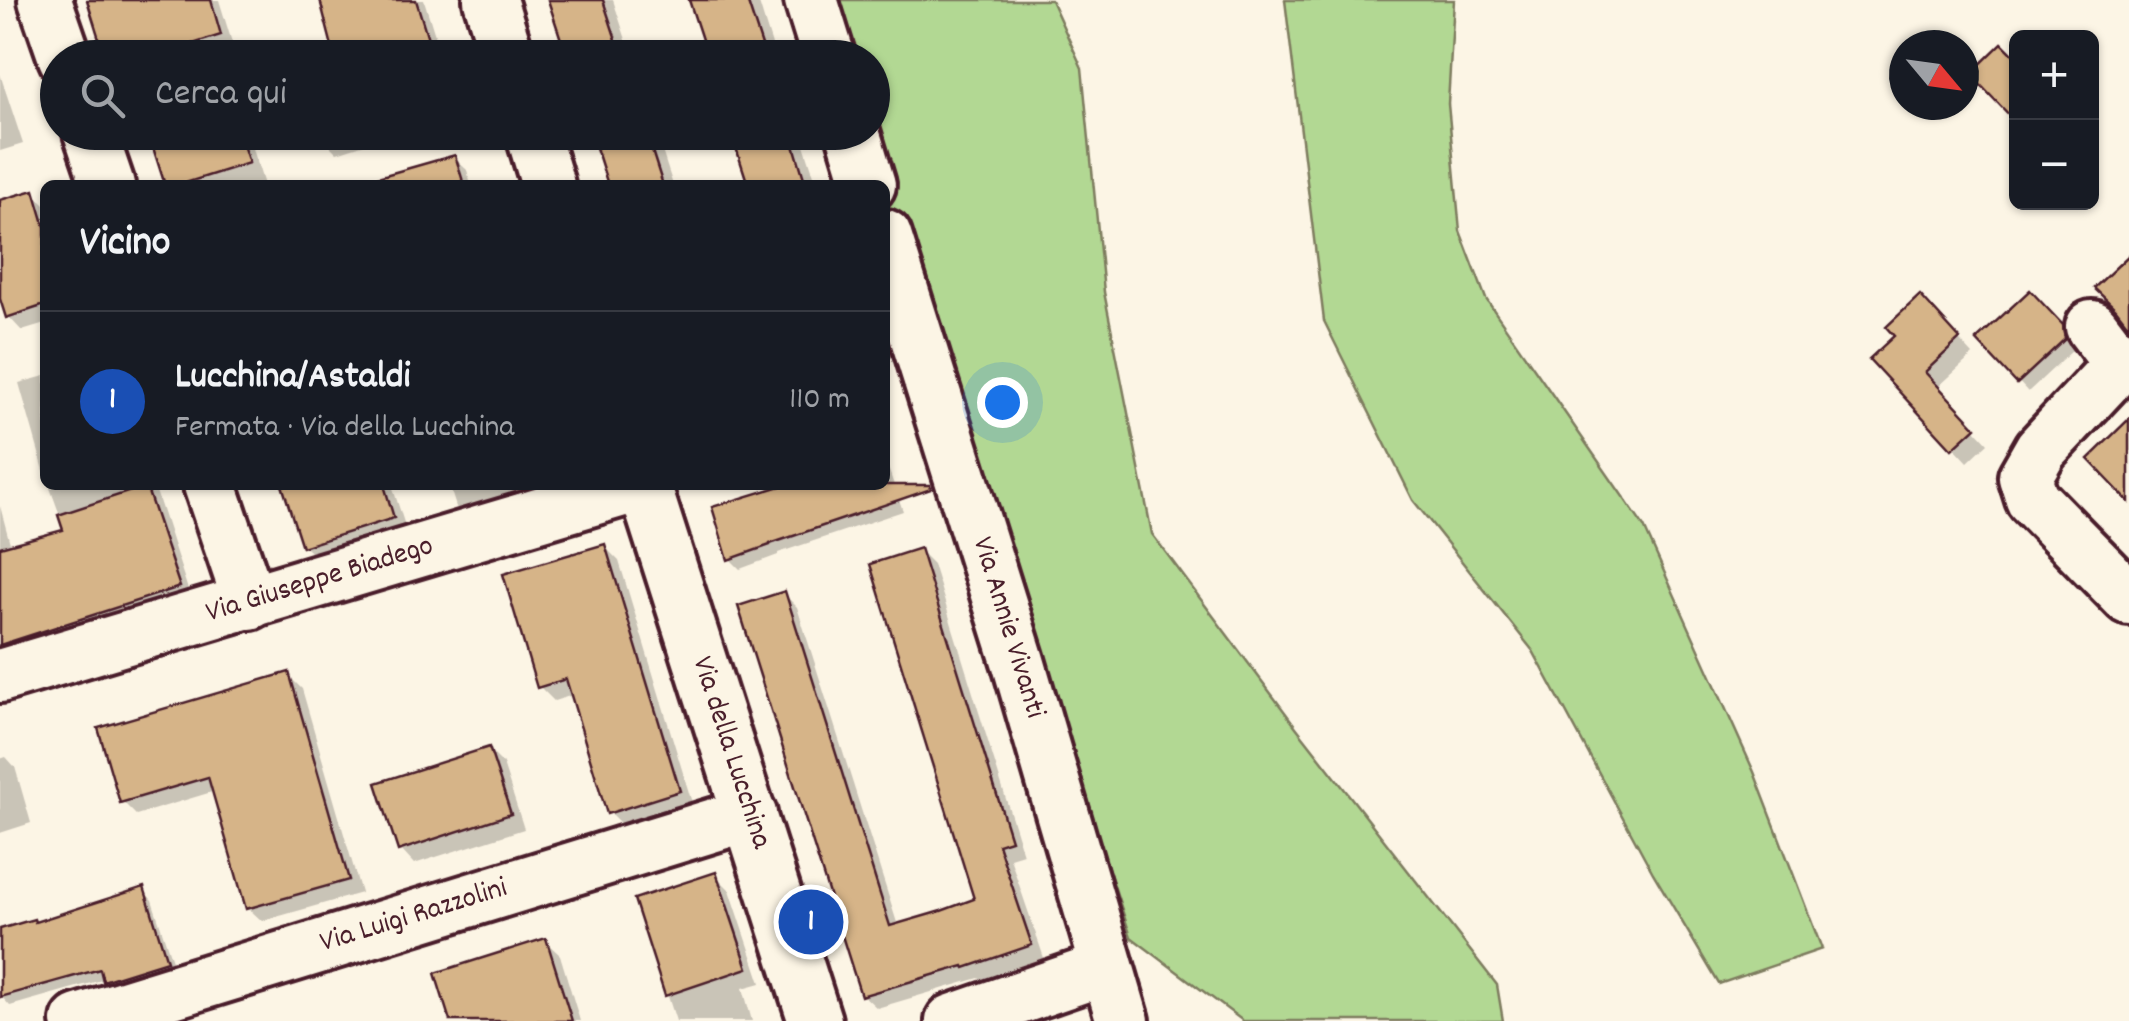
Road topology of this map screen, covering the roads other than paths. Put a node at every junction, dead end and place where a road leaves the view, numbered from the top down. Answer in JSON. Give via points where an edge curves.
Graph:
{"nodes":[{"id":1,"x":45,"y":0,"type":"edge"},
{"id":2,"x":490,"y":0,"type":"edge"},
{"id":3,"x":812,"y":0,"type":"edge"},
{"id":4,"x":58,"y":40,"type":"edge"},
{"id":5,"x":502,"y":40,"type":"edge"},
{"id":6,"x":824,"y":40,"type":"edge"},
{"id":7,"x":96,"y":150,"type":"edge"},
{"id":8,"x":537,"y":150,"type":"edge"},
{"id":9,"x":858,"y":150,"type":"edge"},
{"id":10,"x":106,"y":180,"type":"edge"},
{"id":11,"x":546,"y":180,"type":"edge"},
{"id":12,"x":867,"y":180,"type":"edge"},
{"id":13,"x":890,"y":270,"type":"edge"},
{"id":14,"x":2092,"y":327,"type":"dead end"},
{"id":15,"x":901,"y":345,"type":"edge"},
{"id":16,"x":212,"y":490,"type":"edge"},
{"id":17,"x":625,"y":490,"type":"edge"},
{"id":18,"x":644,"y":490,"type":"edge"},
{"id":19,"x":2129,"y":598,"type":"edge"},
{"id":20,"x":250,"y":602,"type":"junction"},
{"id":21,"x":0,"y":676,"type":"edge"},
{"id":22,"x":750,"y":814,"type":"junction"},
{"id":23,"x":1106,"y":968,"type":"junction"},
{"id":24,"x":78,"y":1021,"type":"edge"},
{"id":25,"x":816,"y":1021,"type":"edge"},
{"id":26,"x":952,"y":1021,"type":"edge"},
{"id":27,"x":1123,"y":1021,"type":"edge"}],
"edges":[{"from":1,"to":4,"type":"street"},
{"from":2,"to":5,"type":"street"},
{"from":3,"to":6,"type":"street"},
{"from":7,"to":10,"type":"street"},
{"from":8,"to":11,"type":"street"},
{"from":9,"to":12,"type":"street"},
{"from":13,"to":15,"type":"street","name":"Via Annie Vivanti"},
{"from":14,"to":19,"type":"street","via":[[2114,356],[2113,372],[2041,449],[2025,477],[2032,499]]},
{"from":15,"to":23,"type":"street","name":"Via Annie Vivanti","via":[[1018,661]]},
{"from":16,"to":20,"type":"street"},
{"from":17,"to":20,"type":"street","name":"Via Giuseppe Biadego"},
{"from":18,"to":22,"type":"street","name":"Via della Lucchina"},
{"from":20,"to":21,"type":"street","name":"Via Giuseppe Biadego"},
{"from":22,"to":24,"type":"street","name":"Via Luigi Razzolini"},
{"from":22,"to":25,"type":"street","name":"Via della Lucchina"},
{"from":23,"to":26,"type":"street"},
{"from":23,"to":27,"type":"street","name":"Via Annie Vivanti"}]}
